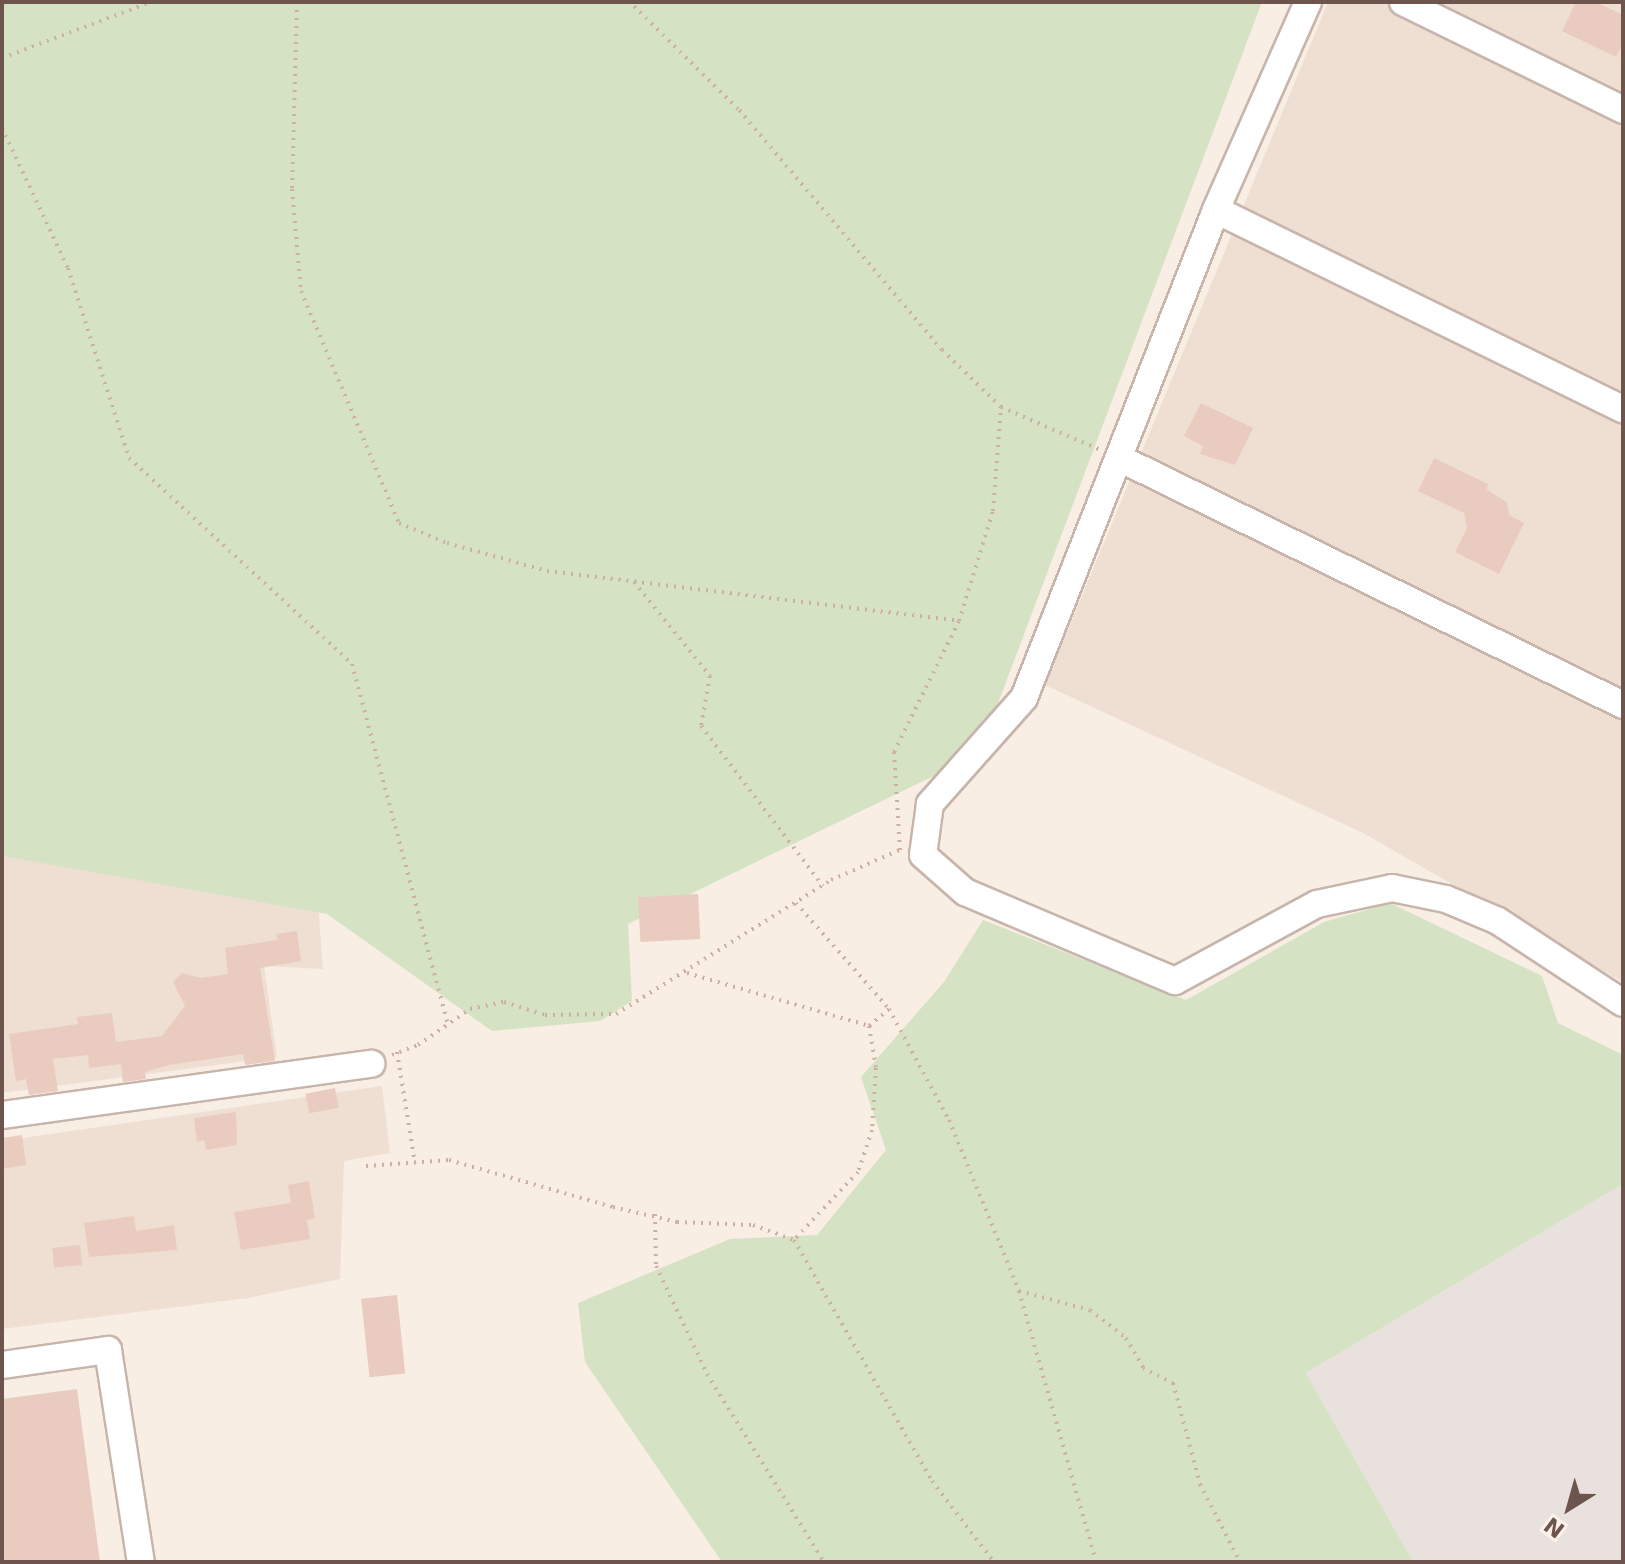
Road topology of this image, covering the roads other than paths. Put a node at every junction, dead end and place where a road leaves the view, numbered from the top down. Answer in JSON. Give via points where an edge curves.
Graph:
{"nodes":[{"id":1,"x":1308,"y":2,"type":"edge"},
{"id":2,"x":1403,"y":2,"type":"edge"},
{"id":3,"x":1623,"y":110,"type":"edge"},
{"id":4,"x":1216,"y":210,"type":"junction"},
{"id":5,"x":1623,"y":409,"type":"edge"},
{"id":6,"x":1119,"y":458,"type":"junction"},
{"id":7,"x":1623,"y":705,"type":"edge"},
{"id":8,"x":1623,"y":1003,"type":"edge"},
{"id":9,"x":371,"y":1064,"type":"road end"},
{"id":10,"x":2,"y":1115,"type":"edge"},
{"id":11,"x":2,"y":1365,"type":"edge"},
{"id":12,"x":141,"y":1562,"type":"edge"}],
"edges":[{"from":1,"to":4,"type":"street"},
{"from":2,"to":3,"type":"street"},
{"from":4,"to":5,"type":"street"},
{"from":4,"to":6,"type":"street"},
{"from":6,"to":7,"type":"street"},
{"from":6,"to":8,"type":"street","via":[[1024,698],[930,804],[923,855],[965,892],[1175,981],[1317,904],[1392,888],[1446,899],[1498,921]]},
{"from":9,"to":10,"type":"street"},
{"from":11,"to":12,"type":"street","via":[[108,1350]]}]}
